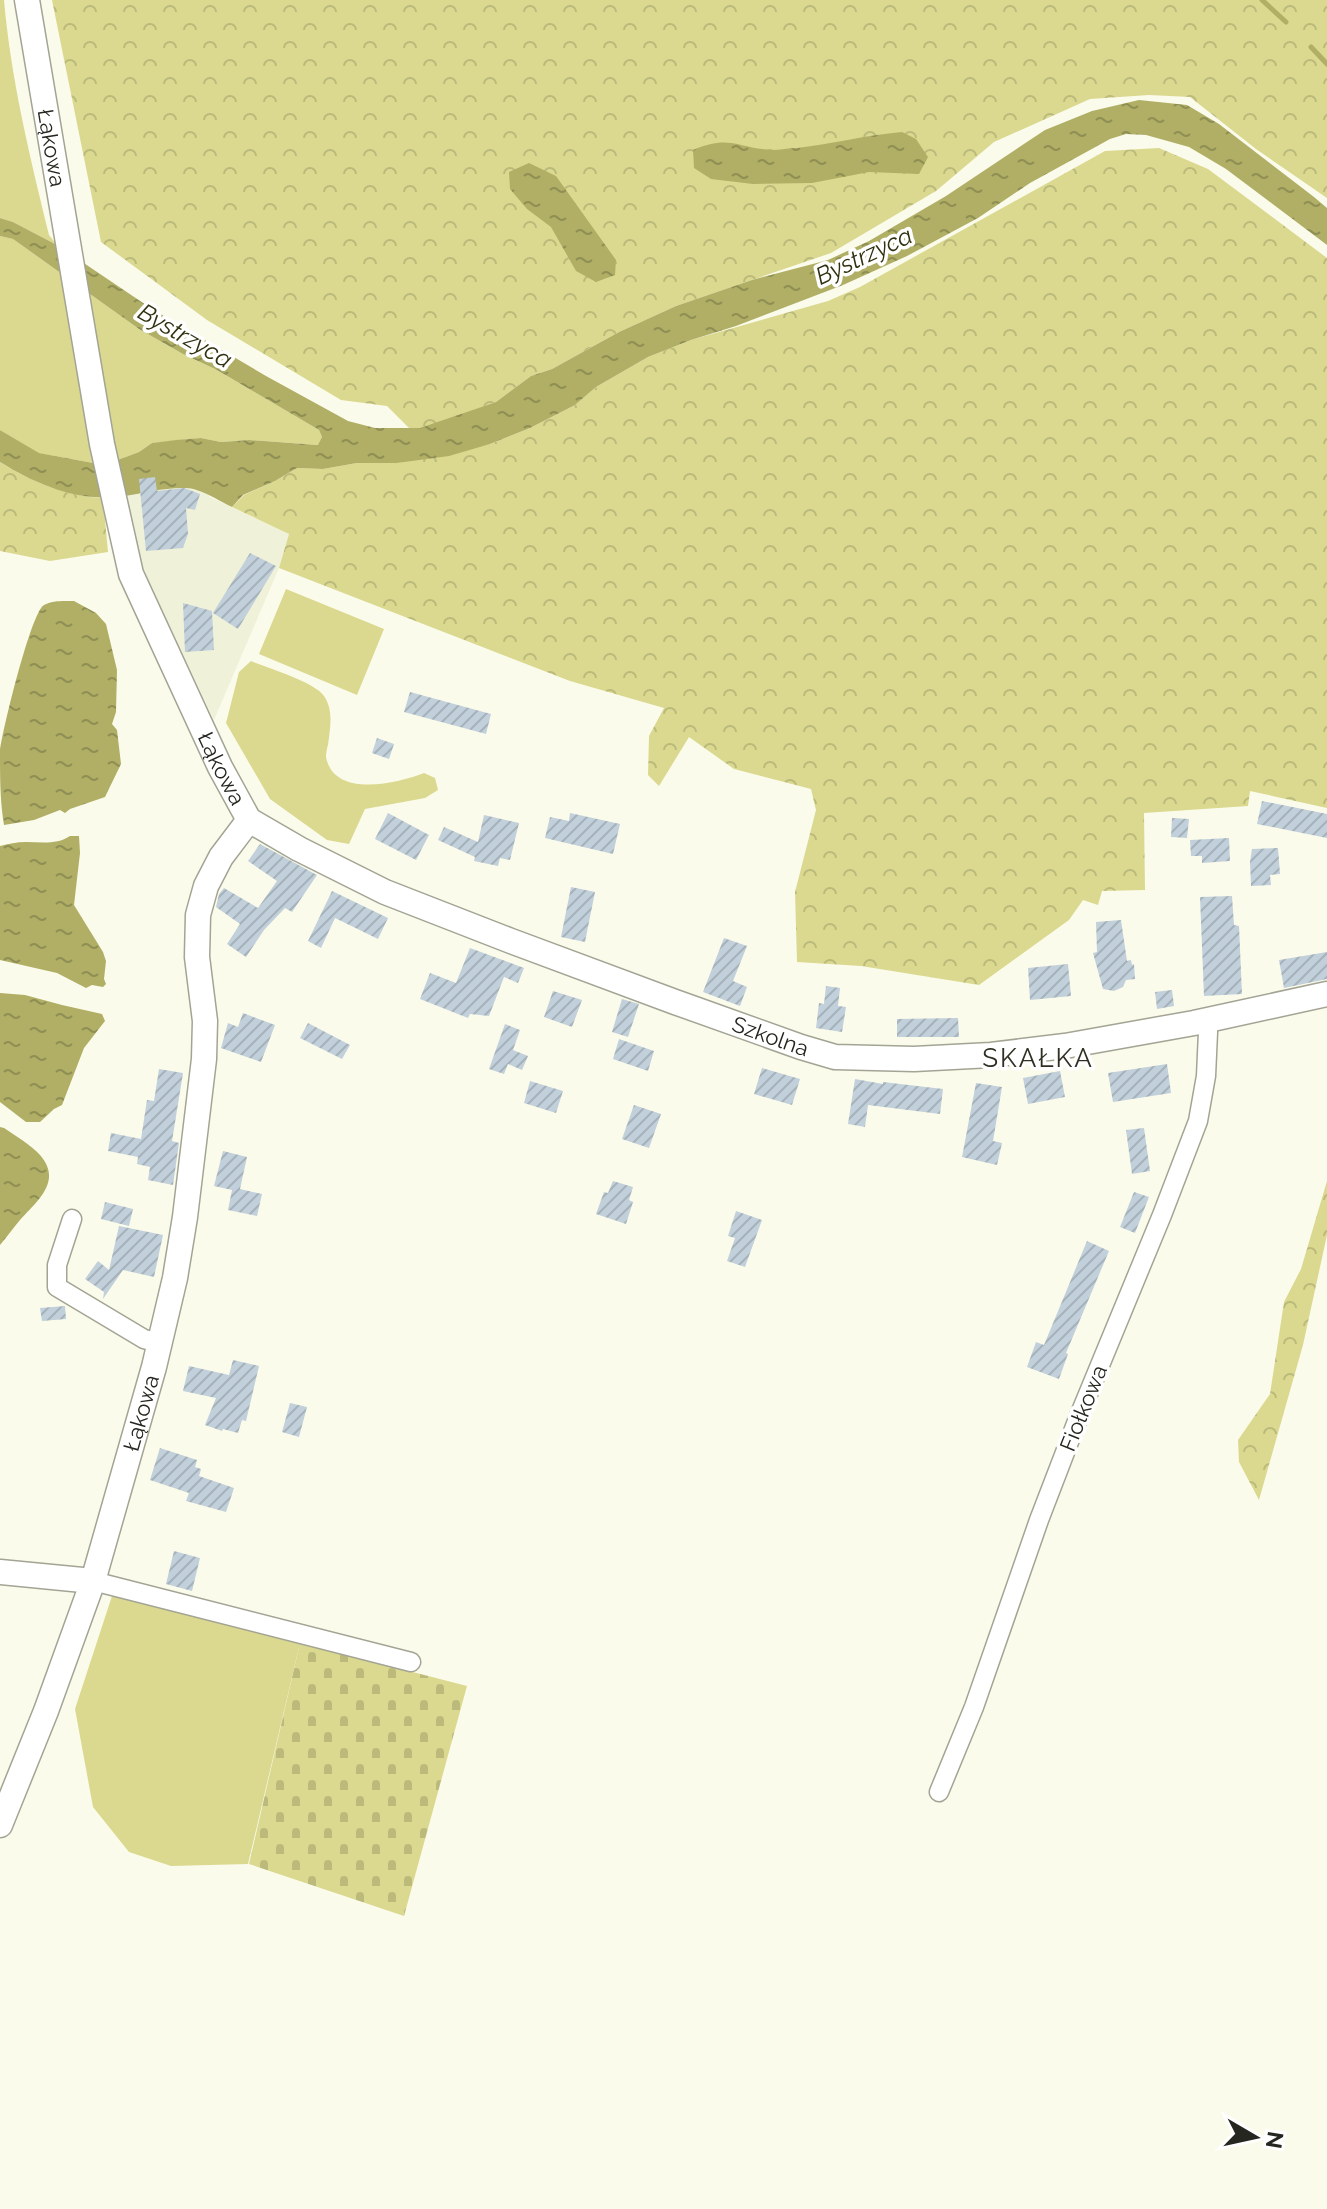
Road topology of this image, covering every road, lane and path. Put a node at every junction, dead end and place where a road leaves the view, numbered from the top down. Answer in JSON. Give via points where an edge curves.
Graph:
{"nodes":[{"id":1,"x":27,"y":0,"type":"edge"},
{"id":2,"x":249,"y":820,"type":"junction"},
{"id":3,"x":1327,"y":994,"type":"edge"},
{"id":4,"x":1206,"y":1020,"type":"junction"},
{"id":5,"x":72,"y":1219,"type":"dead end"},
{"id":6,"x":159,"y":1343,"type":"junction"},
{"id":7,"x":0,"y":1572,"type":"edge"},
{"id":8,"x":93,"y":1581,"type":"junction"},
{"id":9,"x":411,"y":1662,"type":"dead end"},
{"id":10,"x":939,"y":1792,"type":"dead end"},
{"id":11,"x":0,"y":1825,"type":"edge"}],
"edges":[{"from":1,"to":2,"type":"street","name":"Łąkowa","via":[[105,458],[131,574]]},
{"from":2,"to":4,"type":"street","name":"Szkolna","via":[[385,892],[835,1057],[991,1055]]},
{"from":2,"to":6,"type":"street","name":"Łąkowa","via":[[221,857],[198,915],[204,1059],[175,1278]]},
{"from":3,"to":4,"type":"street","name":"Szkolna"},
{"from":4,"to":10,"type":"street","name":"Fiołkowa","via":[[1206,1076],[1198,1121],[1079,1416]]},
{"from":5,"to":6,"type":"street","via":[[57,1265],[57,1287]]},
{"from":6,"to":8,"type":"street","name":"Łąkowa"},
{"from":7,"to":8,"type":"street"},
{"from":8,"to":9,"type":"street"},
{"from":8,"to":11,"type":"street","name":"Łąkowa"}]}
